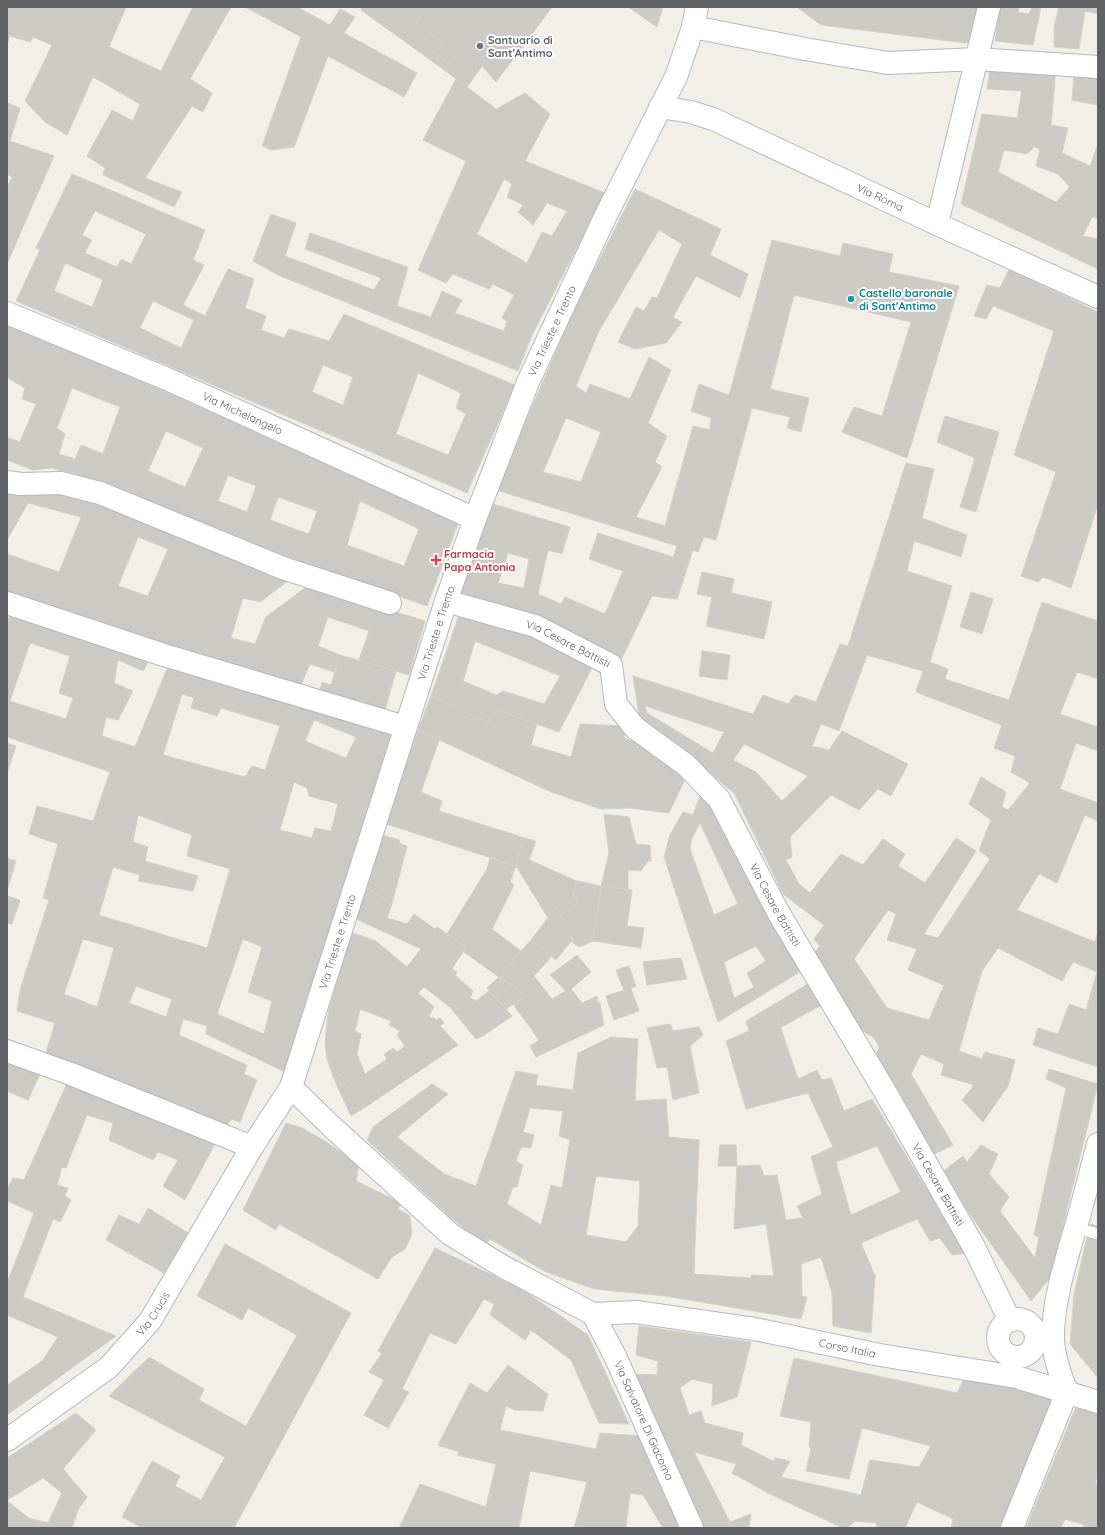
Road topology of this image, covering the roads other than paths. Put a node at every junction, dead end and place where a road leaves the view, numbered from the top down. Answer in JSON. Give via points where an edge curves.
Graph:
{"nodes":[{"id":1,"x":990,"y":7,"type":"edge"},
{"id":2,"x":695,"y":17,"type":"edge"},
{"id":3,"x":977,"y":59,"type":"junction"},
{"id":4,"x":1098,"y":67,"type":"edge"},
{"id":5,"x":660,"y":107,"type":"junction"},
{"id":6,"x":937,"y":224,"type":"junction"},
{"id":7,"x":1098,"y":296,"type":"edge"},
{"id":8,"x":7,"y":313,"type":"edge"},
{"id":9,"x":7,"y":482,"type":"edge"},
{"id":10,"x":474,"y":519,"type":"junction"},
{"id":11,"x":446,"y":601,"type":"junction"},
{"id":12,"x":7,"y":603,"type":"edge"},
{"id":13,"x":390,"y":603,"type":"dead end"},
{"id":14,"x":405,"y":727,"type":"junction"},
{"id":15,"x":7,"y":1051,"type":"edge"},
{"id":16,"x":291,"y":1087,"type":"junction"},
{"id":17,"x":1098,"y":1144,"type":"edge"},
{"id":18,"x":252,"y":1147,"type":"junction"},
{"id":19,"x":1076,"y":1228,"type":"junction"},
{"id":20,"x":1098,"y":1234,"type":"edge"},
{"id":21,"x":1057,"y":1301,"type":"junction"},
{"id":22,"x":593,"y":1314,"type":"junction"},
{"id":23,"x":1010,"y":1320,"type":"junction"},
{"id":24,"x":1032,"y":1326,"type":"junction"},
{"id":25,"x":1016,"y":1367,"type":"junction"},
{"id":26,"x":1067,"y":1392,"type":"junction"},
{"id":27,"x":1098,"y":1402,"type":"edge"},
{"id":28,"x":7,"y":1440,"type":"edge"},
{"id":29,"x":692,"y":1528,"type":"edge"},
{"id":30,"x":1012,"y":1528,"type":"edge"}],
"edges":[{"from":1,"to":3,"type":"street"},
{"from":2,"to":3,"type":"street","via":[[805,49],[888,63]]},
{"from":2,"to":5,"type":"street","name":"Via Trieste e Trento","via":[[676,77]]},
{"from":3,"to":4,"type":"street"},
{"from":3,"to":6,"type":"street"},
{"from":5,"to":6,"type":"street","name":"Via Roma","via":[[713,119]]},
{"from":5,"to":10,"type":"street","name":"Via Trieste e Trento","via":[[528,382]]},
{"from":6,"to":7,"type":"street","name":"Via Roma"},
{"from":8,"to":10,"type":"street","name":"Via Michelangelo","via":[[167,379]]},
{"from":9,"to":13,"type":"street","via":[[61,483],[100,493],[283,568]]},
{"from":10,"to":11,"type":"street","name":"Via Trieste e Trento"},
{"from":11,"to":14,"type":"street","name":"Via Trieste e Trento"},
{"from":11,"to":23,"type":"street","name":"Via Cesare Battisti","via":[[535,626],[611,665],[616,704],[630,722],[686,765],[719,799],[778,912],[974,1247]]},
{"from":12,"to":14,"type":"street","via":[[164,655]]},
{"from":14,"to":16,"type":"street","name":"Via Trieste e Trento"},
{"from":15,"to":18,"type":"street"},
{"from":16,"to":18,"type":"street","name":"Via Trieste e Trento"},
{"from":16,"to":22,"type":"street","via":[[450,1234],[502,1266]]},
{"from":17,"to":19,"type":"street"},
{"from":18,"to":28,"type":"street","name":"Via Crucis","via":[[150,1321],[109,1367]]},
{"from":19,"to":20,"type":"lane"},
{"from":19,"to":21,"type":"street","via":[[1069,1245]]},
{"from":21,"to":24,"type":"street"},
{"from":21,"to":26,"type":"street","via":[[1053,1339],[1057,1366]]},
{"from":22,"to":25,"type":"street","name":"Corso Italia","via":[[636,1312],[754,1329],[880,1355]]},
{"from":22,"to":29,"type":"street","name":"Via Salvatore Di Giacomo","via":[[615,1356]]},
{"from":23,"to":24,"type":"street","via":[[1021,1320]]},
{"from":23,"to":25,"type":"street","via":[[1000,1330],[998,1342]]},
{"from":24,"to":25,"type":"street","via":[[1035,1332],[1034,1345]]},
{"from":25,"to":26,"type":"street","name":"Corso Italia"},
{"from":26,"to":27,"type":"street","name":"Corso Italia"},
{"from":26,"to":30,"type":"street"}]}
